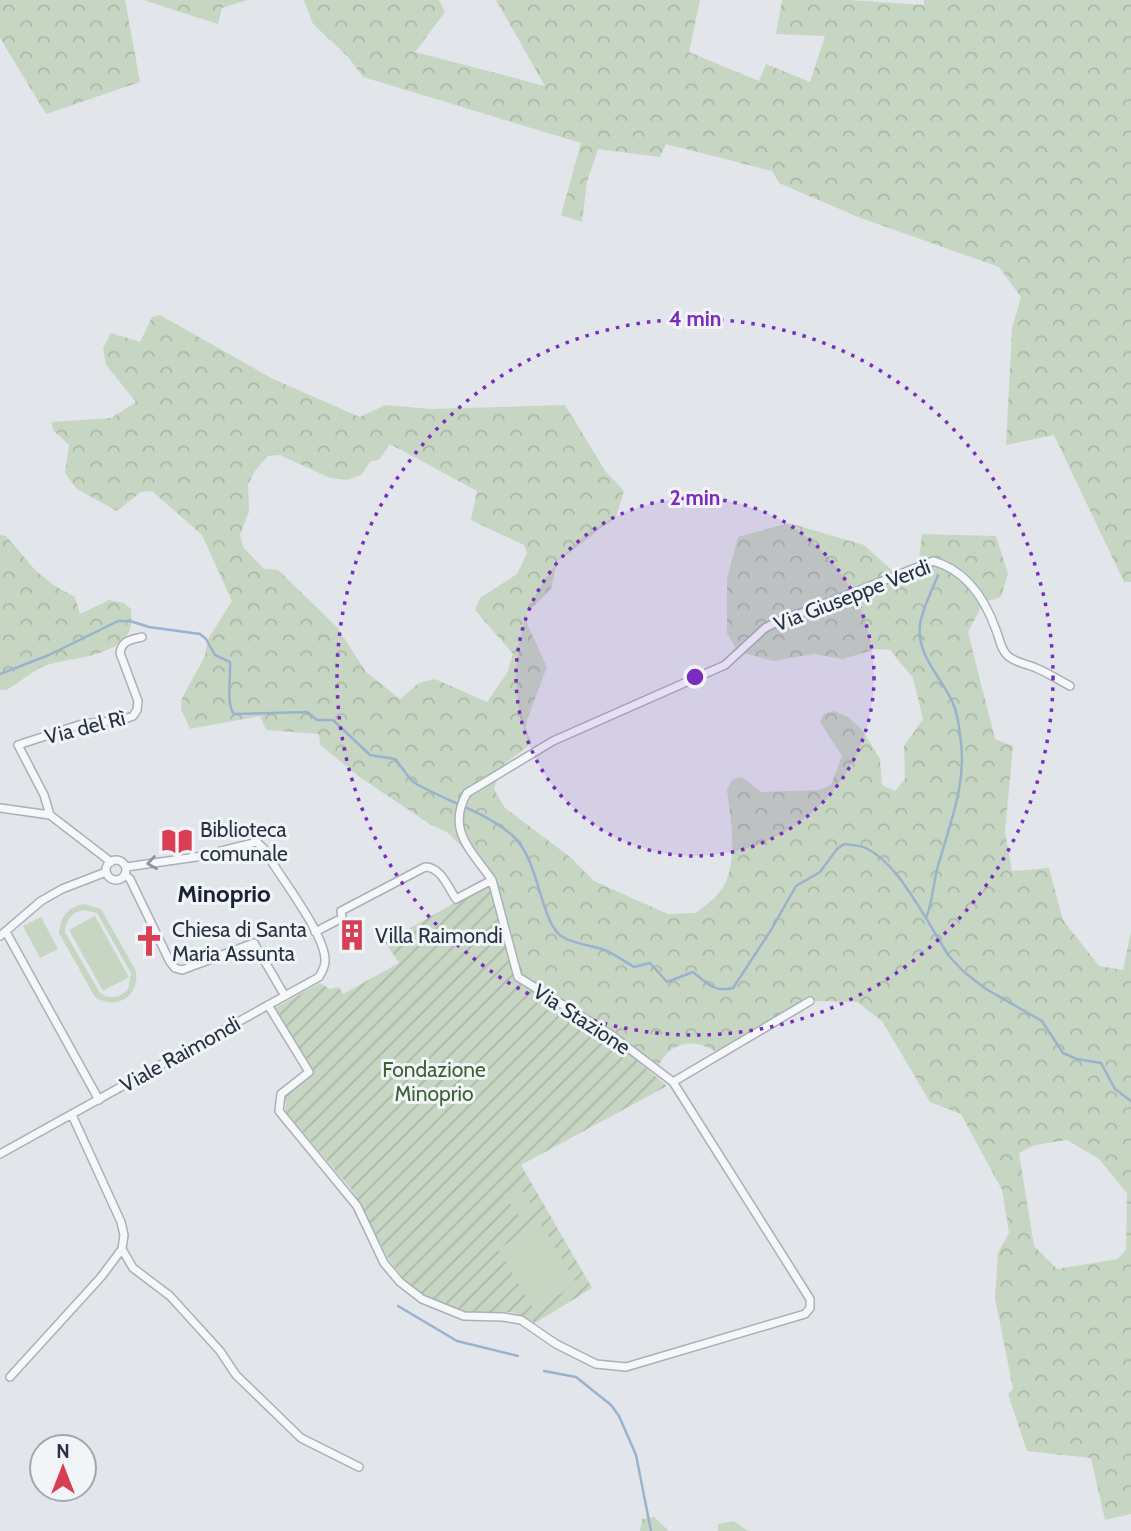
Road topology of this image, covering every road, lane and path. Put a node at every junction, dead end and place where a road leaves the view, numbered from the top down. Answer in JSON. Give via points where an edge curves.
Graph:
{"nodes":[{"id":1,"x":142,"y":637,"type":"dead end"},
{"id":2,"x":1070,"y":686,"type":"dead end"},
{"id":3,"x":0,"y":808,"type":"edge"},
{"id":4,"x":50,"y":815,"type":"junction"},
{"id":5,"x":111,"y":862,"type":"junction"},
{"id":6,"x":126,"y":871,"type":"junction"},
{"id":7,"x":106,"y":872,"type":"junction"},
{"id":8,"x":492,"y":880,"type":"junction"},
{"id":9,"x":315,"y":932,"type":"junction"},
{"id":10,"x":3,"y":934,"type":"edge"},
{"id":11,"x":285,"y":996,"type":"junction"},
{"id":12,"x":810,"y":1001,"type":"dead end"},
{"id":13,"x":268,"y":1005,"type":"junction"},
{"id":14,"x":673,"y":1082,"type":"junction"},
{"id":15,"x":99,"y":1100,"type":"junction"},
{"id":16,"x":72,"y":1115,"type":"junction"},
{"id":17,"x":0,"y":1154,"type":"edge"},
{"id":18,"x":122,"y":1249,"type":"junction"},
{"id":19,"x":10,"y":1377,"type":"dead end"},
{"id":20,"x":359,"y":1467,"type":"dead end"}],
"edges":[{"from":1,"to":4,"type":"street","name":"Via del Rì","via":[[126,641],[120,653],[138,701],[133,716],[82,724],[18,745]]},
{"from":2,"to":8,"type":"street","name":"Via Giuseppe Verdi","via":[[1009,658],[984,601],[968,581],[933,561],[779,621],[725,665],[553,741],[467,793],[458,817],[462,837]]},
{"from":3,"to":4,"type":"street"},
{"from":4,"to":5,"type":"street"},
{"from":5,"to":6,"type":"street","via":[[120,861]]},
{"from":5,"to":7,"type":"street"},
{"from":6,"to":7,"type":"street","via":[[121,880],[109,878]]},
{"from":9,"to":6,"type":"street","one_way":true,"via":[[257,842]]},
{"from":6,"to":11,"type":"street","via":[[175,968],[189,968],[254,943]]},
{"from":7,"to":10,"type":"street","via":[[41,901]]},
{"from":8,"to":9,"type":"street","via":[[456,899],[439,872],[425,867],[341,911],[342,918]]},
{"from":8,"to":14,"type":"street","name":"Via Stazione","via":[[518,977],[610,1034]]},
{"from":9,"to":11,"type":"street","name":"Viale Raimondi","via":[[324,953],[322,971]]},
{"from":10,"to":15,"type":"street"},
{"from":11,"to":13,"type":"street","name":"Viale Raimondi"},
{"from":12,"to":14,"type":"street"},
{"from":13,"to":14,"type":"street","via":[[309,1072],[281,1094],[279,1111],[357,1206],[384,1263],[400,1282],[422,1299],[464,1316],[521,1320],[556,1344],[610,1367],[626,1367],[748,1332],[805,1314],[810,1308],[810,1299]]},
{"from":13,"to":15,"type":"street","name":"Viale Raimondi"},
{"from":15,"to":16,"type":"street","name":"Viale Raimondi"},
{"from":16,"to":17,"type":"street","name":"Viale Raimondi"},
{"from":16,"to":18,"type":"street","via":[[121,1222]]},
{"from":18,"to":19,"type":"street"},
{"from":18,"to":20,"type":"street","via":[[133,1268],[170,1296],[236,1375],[301,1438]]}]}
